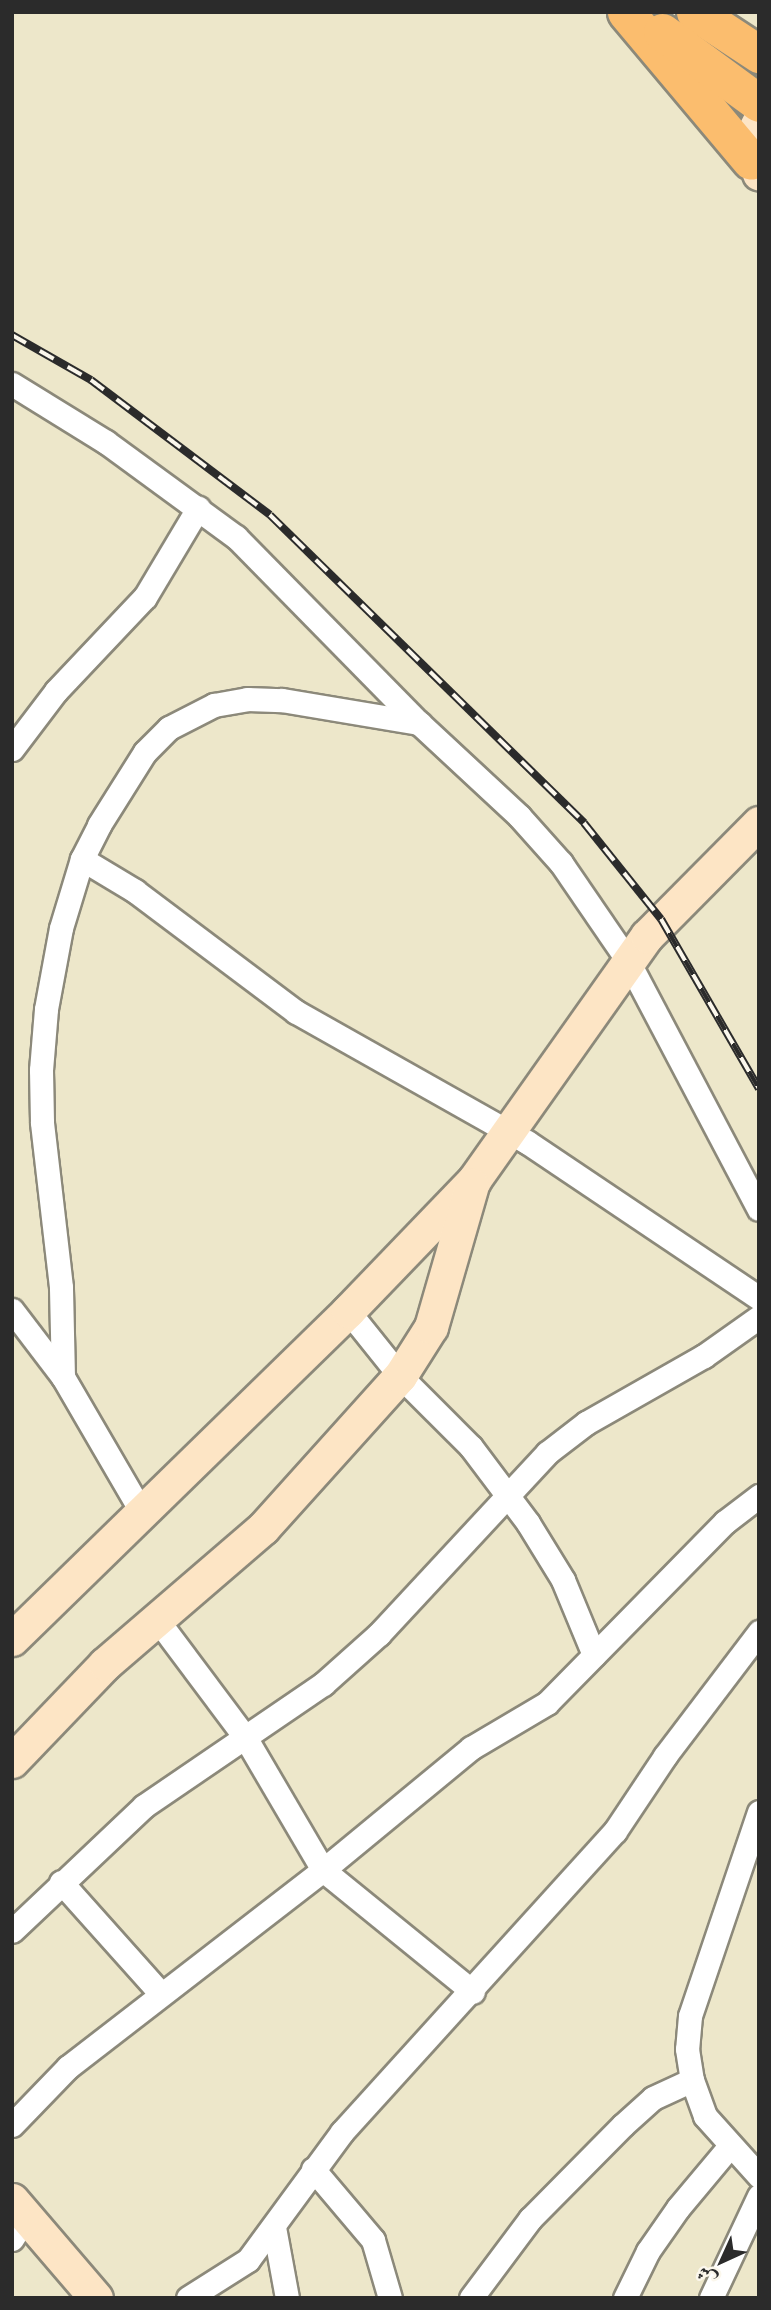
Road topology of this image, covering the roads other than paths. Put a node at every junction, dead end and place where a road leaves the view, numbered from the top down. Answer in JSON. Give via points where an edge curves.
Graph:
{"nodes":[{"id":1,"x":626,"y":12,"type":"edge"},
{"id":2,"x":636,"y":12,"type":"edge"},
{"id":3,"x":695,"y":12,"type":"edge"},
{"id":4,"x":759,"y":54,"type":"edge"},
{"id":5,"x":759,"y":103,"type":"edge"},
{"id":6,"x":759,"y":121,"type":"edge"},
{"id":7,"x":755,"y":167,"type":"edge"},
{"id":8,"x":14,"y":390,"type":"edge"},
{"id":9,"x":198,"y":508,"type":"junction"},
{"id":10,"x":419,"y":723,"type":"junction"},
{"id":11,"x":15,"y":737,"type":"edge"},
{"id":12,"x":759,"y":823,"type":"edge"},
{"id":13,"x":82,"y":859,"type":"junction"},
{"id":14,"x":628,"y":961,"type":"junction"},
{"id":15,"x":507,"y":1130,"type":"junction"},
{"id":16,"x":474,"y":1180,"type":"junction"},
{"id":17,"x":759,"y":1209,"type":"edge"},
{"id":18,"x":402,"y":1254,"type":"junction"},
{"id":19,"x":447,"y":1280,"type":"junction"},
{"id":20,"x":759,"y":1298,"type":"edge"},
{"id":21,"x":12,"y":1310,"type":"edge"},
{"id":22,"x":348,"y":1311,"type":"junction"},
{"id":23,"x":759,"y":1317,"type":"edge"},
{"id":24,"x":63,"y":1377,"type":"junction"},
{"id":25,"x":400,"y":1377,"type":"junction"},
{"id":26,"x":506,"y":1492,"type":"junction"},
{"id":27,"x":759,"y":1496,"type":"edge"},
{"id":28,"x":141,"y":1511,"type":"junction"},
{"id":29,"x":156,"y":1618,"type":"junction"},
{"id":30,"x":759,"y":1632,"type":"edge"},
{"id":31,"x":12,"y":1639,"type":"edge"},
{"id":32,"x":594,"y":1655,"type":"junction"},
{"id":33,"x":245,"y":1737,"type":"junction"},
{"id":34,"x":12,"y":1761,"type":"edge"},
{"id":35,"x":759,"y":1812,"type":"edge"},
{"id":36,"x":323,"y":1870,"type":"junction"},
{"id":37,"x":61,"y":1882,"type":"junction"},
{"id":38,"x":12,"y":1931,"type":"edge"},
{"id":39,"x":473,"y":1992,"type":"junction"},
{"id":40,"x":161,"y":1994,"type":"junction"},
{"id":41,"x":692,"y":2080,"type":"junction"},
{"id":42,"x":12,"y":2125,"type":"edge"},
{"id":43,"x":729,"y":2147,"type":"junction"},
{"id":44,"x":313,"y":2169,"type":"junction"},
{"id":45,"x":759,"y":2176,"type":"edge"},
{"id":46,"x":759,"y":2196,"type":"edge"},
{"id":47,"x":17,"y":2218,"type":"edge"},
{"id":48,"x":274,"y":2227,"type":"junction"},
{"id":49,"x":473,"y":2297,"type":"edge"},
{"id":50,"x":96,"y":2298,"type":"edge"},
{"id":51,"x":188,"y":2298,"type":"edge"},
{"id":52,"x":287,"y":2298,"type":"edge"},
{"id":53,"x":390,"y":2298,"type":"edge"},
{"id":54,"x":625,"y":2298,"type":"edge"},
{"id":55,"x":711,"y":2298,"type":"edge"}],
"edges":[{"from":1,"to":7,"type":"main road"},
{"from":2,"to":5,"type":"main road"},
{"from":3,"to":4,"type":"main road"},
{"from":6,"to":7,"type":"street","via":[[749,141]]},
{"from":8,"to":9,"type":"street","via":[[106,442]]},
{"from":9,"to":10,"type":"street","via":[[292,592]]},
{"from":9,"to":11,"type":"street","via":[[162,573],[125,623]]},
{"from":10,"to":13,"type":"street","via":[[282,701],[247,699],[214,705],[169,728],[145,752]]},
{"from":10,"to":14,"type":"street","via":[[500,796],[561,863]]},
{"from":12,"to":14,"type":"street","via":[[675,904]]},
{"from":13,"to":15,"type":"street","via":[[135,891],[296,1012]]},
{"from":13,"to":24,"type":"street","via":[[48,995],[41,1070],[42,1122],[61,1287]]},
{"from":14,"to":15,"type":"street"},
{"from":14,"to":17,"type":"street"},
{"from":15,"to":16,"type":"street"},
{"from":15,"to":20,"type":"street"},
{"from":16,"to":18,"type":"street"},
{"from":16,"to":19,"type":"street"},
{"from":18,"to":19,"type":"street","via":[[415,1249],[429,1252]]},
{"from":18,"to":22,"type":"street"},
{"from":19,"to":25,"type":"street","via":[[431,1327]]},
{"from":21,"to":24,"type":"street"},
{"from":22,"to":25,"type":"street"},
{"from":22,"to":28,"type":"street"},
{"from":23,"to":26,"type":"street","via":[[704,1356],[586,1423]]},
{"from":24,"to":28,"type":"street"},
{"from":25,"to":26,"type":"street","via":[[471,1447]]},
{"from":25,"to":29,"type":"street","via":[[262,1528]]},
{"from":26,"to":32,"type":"street","via":[[563,1580]]},
{"from":26,"to":33,"type":"street","via":[[379,1634],[323,1684]]},
{"from":27,"to":32,"type":"street","via":[[724,1522]]},
{"from":28,"to":31,"type":"street"},
{"from":29,"to":33,"type":"street"},
{"from":29,"to":34,"type":"street","via":[[60,1708]]},
{"from":30,"to":39,"type":"street","via":[[615,1831]]},
{"from":32,"to":36,"type":"street","via":[[547,1703],[471,1748]]},
{"from":33,"to":36,"type":"street"},
{"from":33,"to":37,"type":"street","via":[[144,1806]]},
{"from":35,"to":41,"type":"street","via":[[691,2016],[687,2049]]},
{"from":36,"to":39,"type":"street"},
{"from":36,"to":40,"type":"street"},
{"from":37,"to":38,"type":"street"},
{"from":37,"to":40,"type":"street"},
{"from":39,"to":44,"type":"street","via":[[341,2132]]},
{"from":40,"to":42,"type":"street","via":[[68,2067]]},
{"from":41,"to":43,"type":"street","via":[[705,2116]]},
{"from":41,"to":49,"type":"street","via":[[653,2098],[623,2125],[530,2219]]},
{"from":43,"to":45,"type":"street"},
{"from":43,"to":54,"type":"street","via":[[663,2229]]},
{"from":44,"to":48,"type":"street"},
{"from":44,"to":53,"type":"street","via":[[373,2240]]},
{"from":46,"to":55,"type":"street"},
{"from":47,"to":50,"type":"street"},
{"from":48,"to":51,"type":"street","via":[[248,2260]]},
{"from":48,"to":52,"type":"street"}]}
